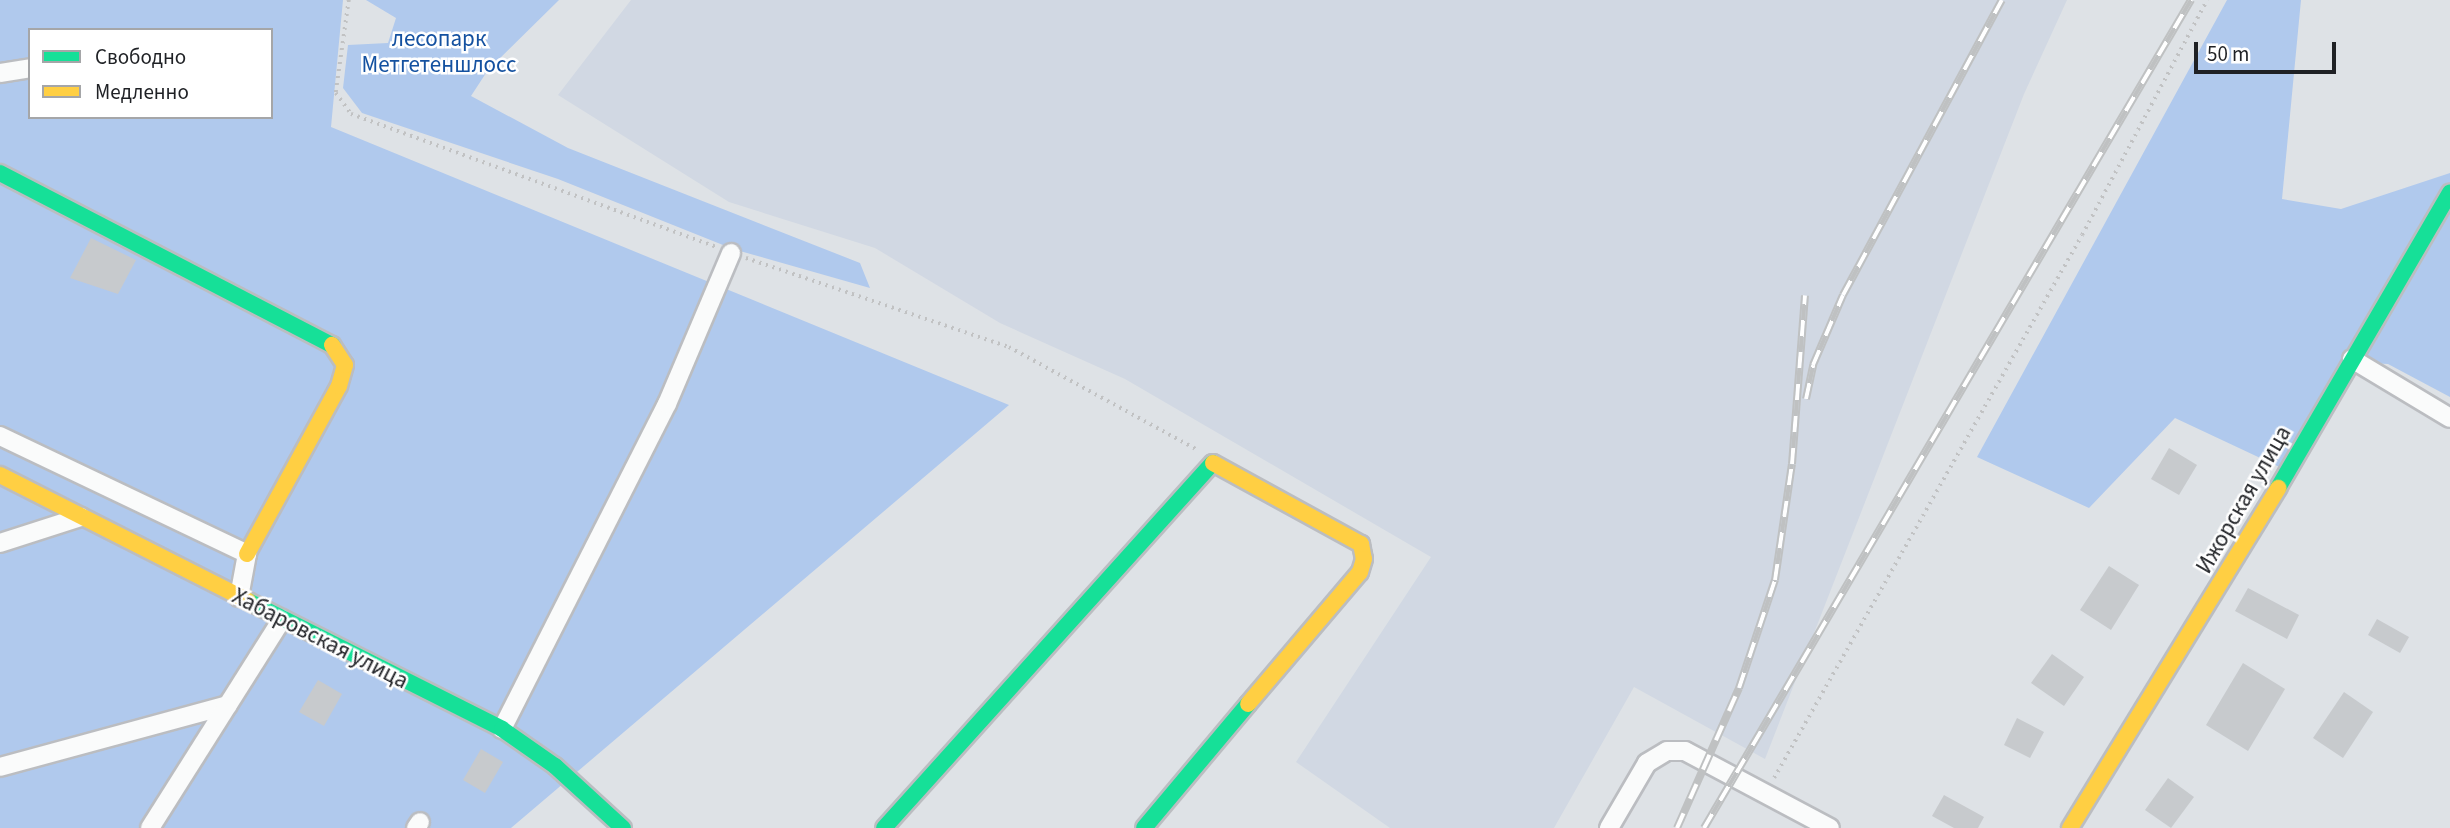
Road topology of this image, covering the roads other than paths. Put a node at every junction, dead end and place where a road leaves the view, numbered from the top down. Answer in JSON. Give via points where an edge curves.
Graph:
{"nodes":[{"id":1,"x":28,"y":68,"type":"edge"},
{"id":2,"x":0,"y":73,"type":"edge"},
{"id":3,"x":0,"y":173,"type":"edge"},
{"id":4,"x":2450,"y":192,"type":"edge"},
{"id":5,"x":731,"y":253,"type":"road end"},
{"id":6,"x":2352,"y":359,"type":"junction"},
{"id":7,"x":2450,"y":418,"type":"edge"},
{"id":8,"x":0,"y":436,"type":"edge"},
{"id":9,"x":0,"y":475,"type":"edge"},
{"id":10,"x":80,"y":517,"type":"junction"},
{"id":11,"x":0,"y":543,"type":"edge"},
{"id":12,"x":247,"y":554,"type":"junction"},
{"id":13,"x":239,"y":597,"type":"junction"},
{"id":14,"x":282,"y":619,"type":"junction"},
{"id":15,"x":228,"y":705,"type":"junction"},
{"id":16,"x":502,"y":729,"type":"junction"},
{"id":17,"x":0,"y":767,"type":"edge"},
{"id":18,"x":149,"y":828,"type":"edge"},
{"id":19,"x":623,"y":828,"type":"edge"},
{"id":20,"x":884,"y":828,"type":"edge"},
{"id":21,"x":1144,"y":828,"type":"edge"},
{"id":22,"x":1609,"y":828,"type":"edge"},
{"id":23,"x":1830,"y":828,"type":"edge"},
{"id":24,"x":2070,"y":828,"type":"edge"}],
"edges":[{"from":1,"to":2,"type":"street"},
{"from":3,"to":12,"type":"street","via":[[340,348],[345,365],[339,386]]},
{"from":4,"to":6,"type":"street","name":"Ижорская улица"},
{"from":5,"to":16,"type":"street","via":[[667,404]]},
{"from":6,"to":7,"type":"street"},
{"from":6,"to":24,"type":"street","name":"Ижорская улица","via":[[2208,607]]},
{"from":8,"to":12,"type":"street"},
{"from":9,"to":10,"type":"street","name":"Хабаровская улица"},
{"from":10,"to":11,"type":"street"},
{"from":10,"to":13,"type":"street","name":"Хабаровская улица"},
{"from":12,"to":13,"type":"street"},
{"from":13,"to":14,"type":"street","name":"Хабаровская улица"},
{"from":14,"to":15,"type":"street"},
{"from":14,"to":16,"type":"street","name":"Хабаровская улица"},
{"from":15,"to":17,"type":"street"},
{"from":15,"to":18,"type":"street"},
{"from":16,"to":19,"type":"street","name":"Хабаровская улица","via":[[575,782]]},
{"from":20,"to":21,"type":"street","via":[[1215,461],[1361,544],[1364,559],[1360,572]]},
{"from":22,"to":23,"type":"street","via":[[1647,763],[1667,751],[1685,751]]}]}
